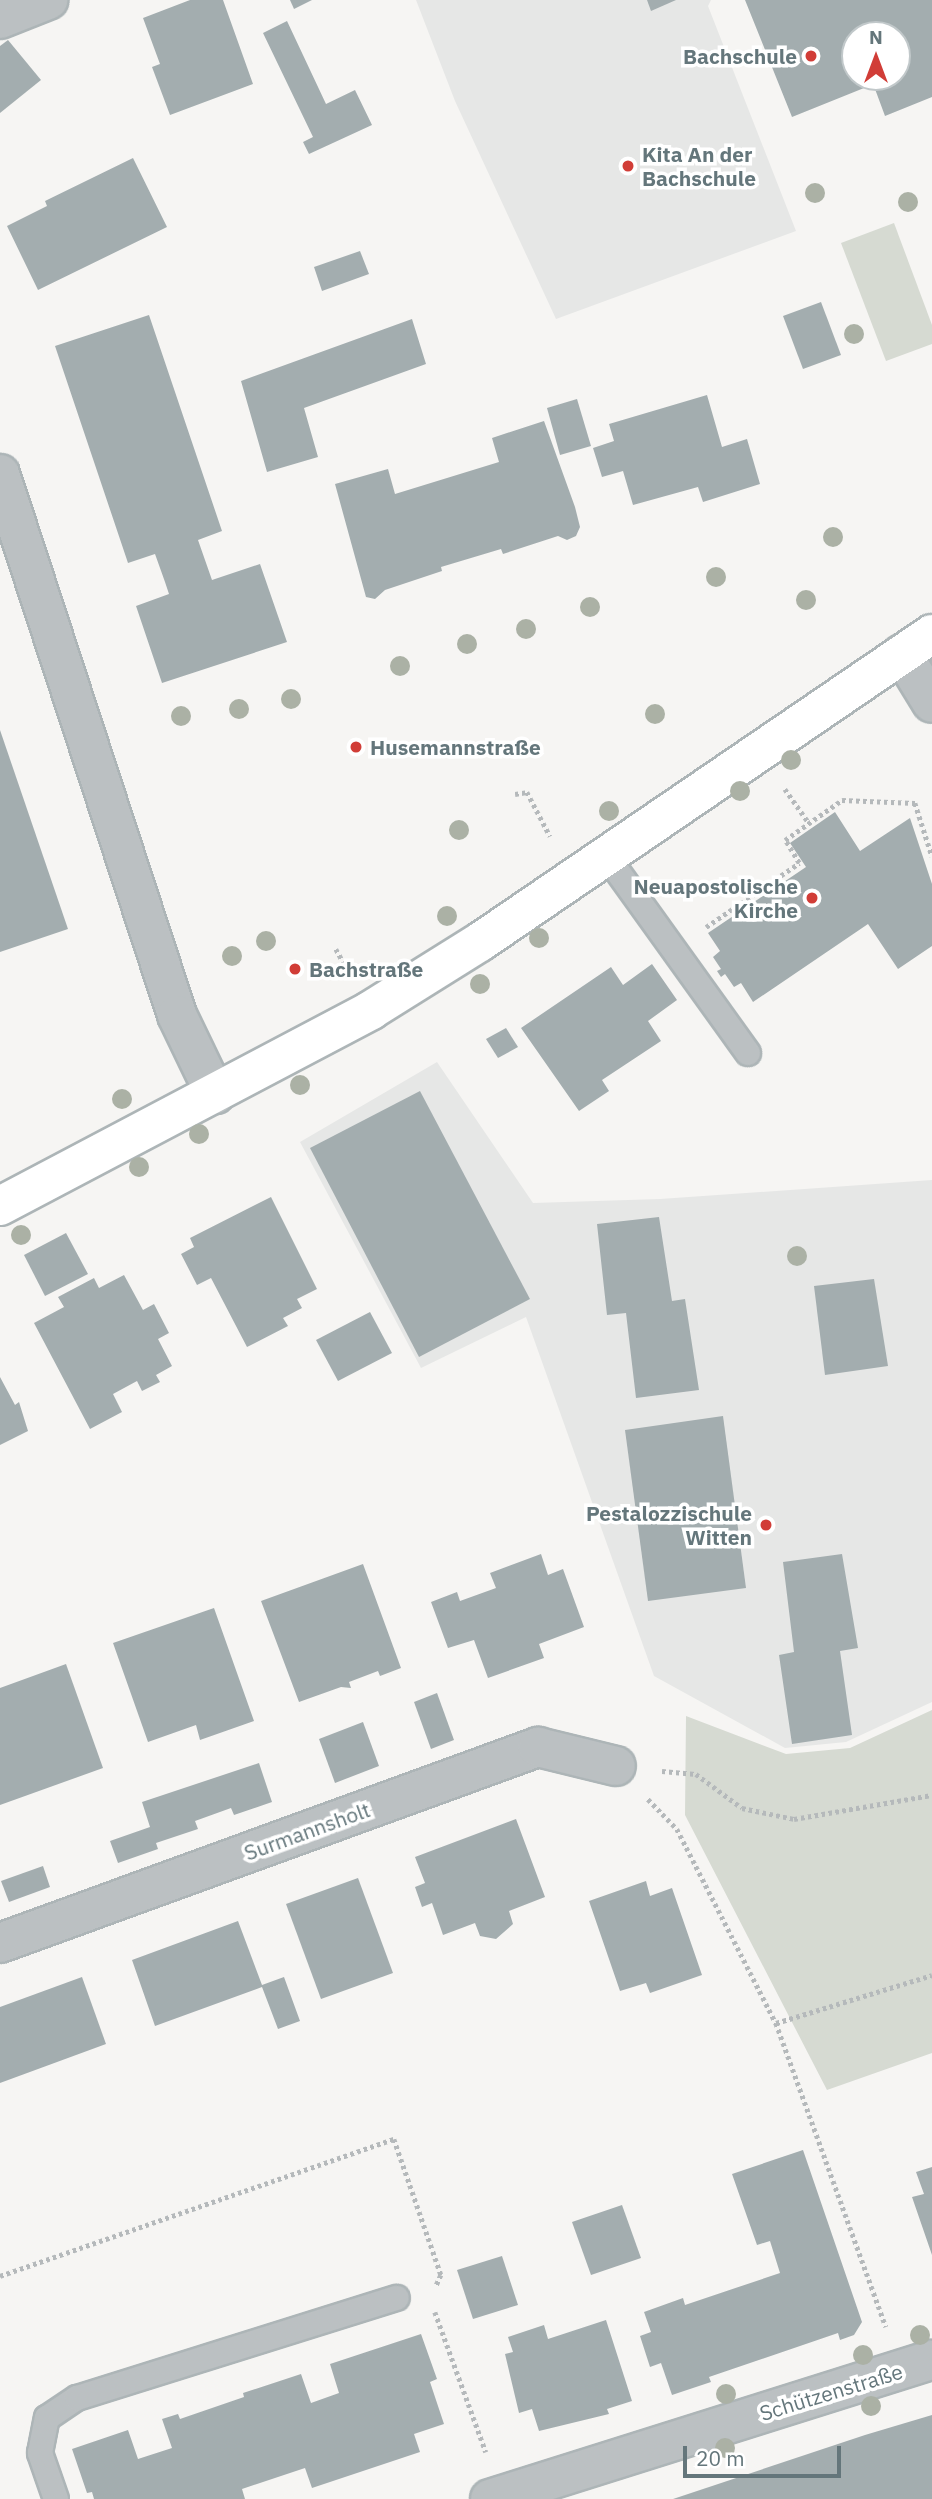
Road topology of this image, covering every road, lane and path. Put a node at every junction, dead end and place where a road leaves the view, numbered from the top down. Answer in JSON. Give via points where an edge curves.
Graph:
{"nodes":[{"id":1,"x":48,"y":0,"type":"edge"},
{"id":2,"x":0,"y":19,"type":"edge"},
{"id":3,"x":0,"y":474,"type":"edge"},
{"id":4,"x":917,"y":644,"type":"edge"},
{"id":5,"x":932,"y":703,"type":"edge"},
{"id":6,"x":515,"y":794,"type":"dead end"},
{"id":7,"x":790,"y":796,"type":"dead end"},
{"id":8,"x":809,"y":823,"type":"junction"},
{"id":9,"x":606,"y":854,"type":"junction"},
{"id":10,"x":932,"y":856,"type":"edge"},
{"id":11,"x":571,"y":877,"type":"junction"},
{"id":12,"x":701,"y":931,"type":"dead end"},
{"id":13,"x":748,"y":1053,"type":"dead end"},
{"id":14,"x":215,"y":1094,"type":"junction"},
{"id":15,"x":0,"y":1206,"type":"edge"},
{"id":16,"x":616,"y":1766,"type":"junction"},
{"id":17,"x":932,"y":1795,"type":"edge"},
{"id":18,"x":0,"y":1943,"type":"edge"},
{"id":19,"x":932,"y":1975,"type":"edge"},
{"id":20,"x":776,"y":2023,"type":"junction"},
{"id":21,"x":0,"y":2276,"type":"edge"},
{"id":22,"x":397,"y":2298,"type":"dead end"},
{"id":23,"x":917,"y":2365,"type":"edge"},
{"id":24,"x":496,"y":2497,"type":"edge"},
{"id":25,"x":56,"y":2499,"type":"edge"}],
"edges":[{"from":1,"to":2,"type":"street"},
{"from":3,"to":14,"type":"street","via":[[177,1014]]},
{"from":4,"to":5,"type":"street"},
{"from":4,"to":9,"type":"main road"},
{"from":6,"to":11,"type":"path","via":[[527,792]]},
{"from":7,"to":8,"type":"path"},
{"from":8,"to":10,"type":"path","via":[[842,800],[915,803]]},
{"from":8,"to":12,"type":"path","via":[[785,841],[799,863]]},
{"from":9,"to":11,"type":"main road"},
{"from":9,"to":13,"type":"lane"},
{"from":11,"to":14,"type":"main road","via":[[480,942],[371,1010]]},
{"from":14,"to":15,"type":"main road"},
{"from":16,"to":17,"type":"path","via":[[696,1774],[742,1808],[794,1819]]},
{"from":16,"to":18,"type":"street","name":"Surmannsholt","via":[[538,1747]]},
{"from":16,"to":20,"type":"path","via":[[677,1829]]},
{"from":19,"to":20,"type":"path"},
{"from":20,"to":23,"type":"path"},
{"from":21,"to":24,"type":"path","via":[[394,2139],[441,2275],[430,2300]]},
{"from":22,"to":25,"type":"lane","via":[[77,2398],[47,2418],[40,2453]]},
{"from":23,"to":24,"type":"street","name":"Schützenstraße"}]}
